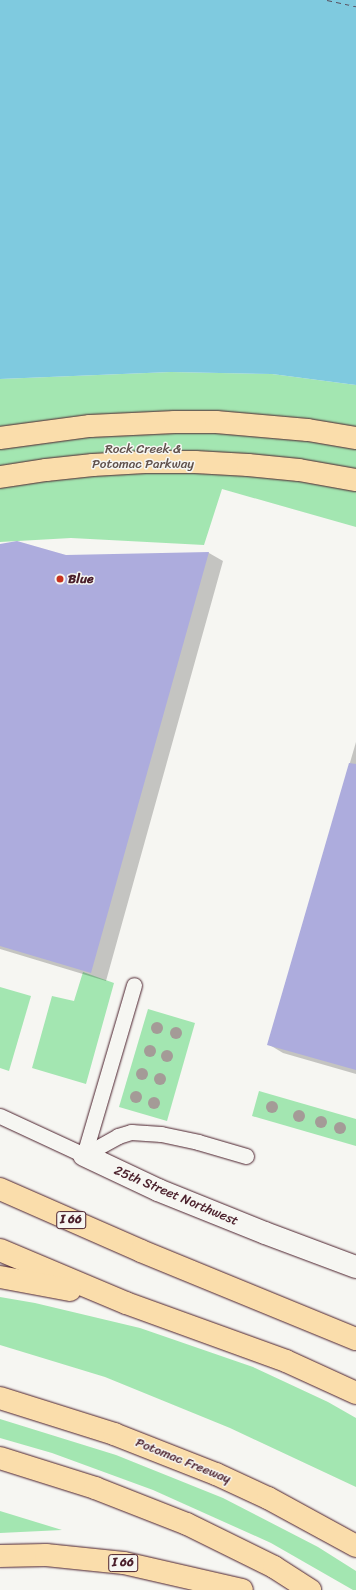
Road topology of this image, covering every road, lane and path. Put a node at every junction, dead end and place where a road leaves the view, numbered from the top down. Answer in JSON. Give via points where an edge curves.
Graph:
{"nodes":[{"id":1,"x":0,"y":438,"type":"edge"},
{"id":2,"x":356,"y":438,"type":"edge"},
{"id":3,"x":0,"y":478,"type":"edge"},
{"id":4,"x":356,"y":480,"type":"edge"},
{"id":5,"x":134,"y":985,"type":"dead end"},
{"id":6,"x":0,"y":1116,"type":"edge"},
{"id":7,"x":84,"y":1155,"type":"junction"},
{"id":8,"x":246,"y":1156,"type":"dead end"},
{"id":9,"x":0,"y":1189,"type":"edge"},
{"id":10,"x":0,"y":1250,"type":"edge"},
{"id":11,"x":356,"y":1267,"type":"edge"},
{"id":12,"x":0,"y":1277,"type":"edge"},
{"id":13,"x":126,"y":1303,"type":"junction"},
{"id":14,"x":356,"y":1339,"type":"edge"},
{"id":15,"x":356,"y":1393,"type":"edge"},
{"id":16,"x":0,"y":1398,"type":"edge"},
{"id":17,"x":0,"y":1458,"type":"edge"},
{"id":18,"x":356,"y":1546,"type":"edge"},
{"id":19,"x":0,"y":1556,"type":"edge"},
{"id":20,"x":242,"y":1590,"type":"edge"},
{"id":21,"x":310,"y":1590,"type":"edge"}],
"edges":[{"from":1,"to":2,"type":"main road","via":[[46,430],[122,424],[202,422],[308,430]]},
{"from":3,"to":4,"type":"main road","via":[[93,465],[195,462],[299,470]]},
{"from":5,"to":7,"type":"lane"},
{"from":6,"to":7,"type":"lane","name":"25th Street Northwest"},
{"from":7,"to":8,"type":"lane","via":[[118,1136],[131,1132],[161,1134]]},
{"from":7,"to":11,"type":"street","name":"25th Street Northwest","via":[[158,1190]]},
{"from":9,"to":14,"type":"main road","number":"I 66","via":[[141,1251]]},
{"from":10,"to":13,"type":"main road"},
{"from":12,"to":13,"type":"main road"},
{"from":13,"to":15,"type":"main road","via":[[286,1360]]},
{"from":16,"to":18,"type":"main road","name":"Potomac Freeway","via":[[114,1434],[216,1474],[274,1501]]},
{"from":17,"to":21,"type":"main road","via":[[95,1488],[187,1524],[274,1567]]},
{"from":19,"to":20,"type":"main road","number":"I 66","via":[[46,1555],[124,1563]]}]}
